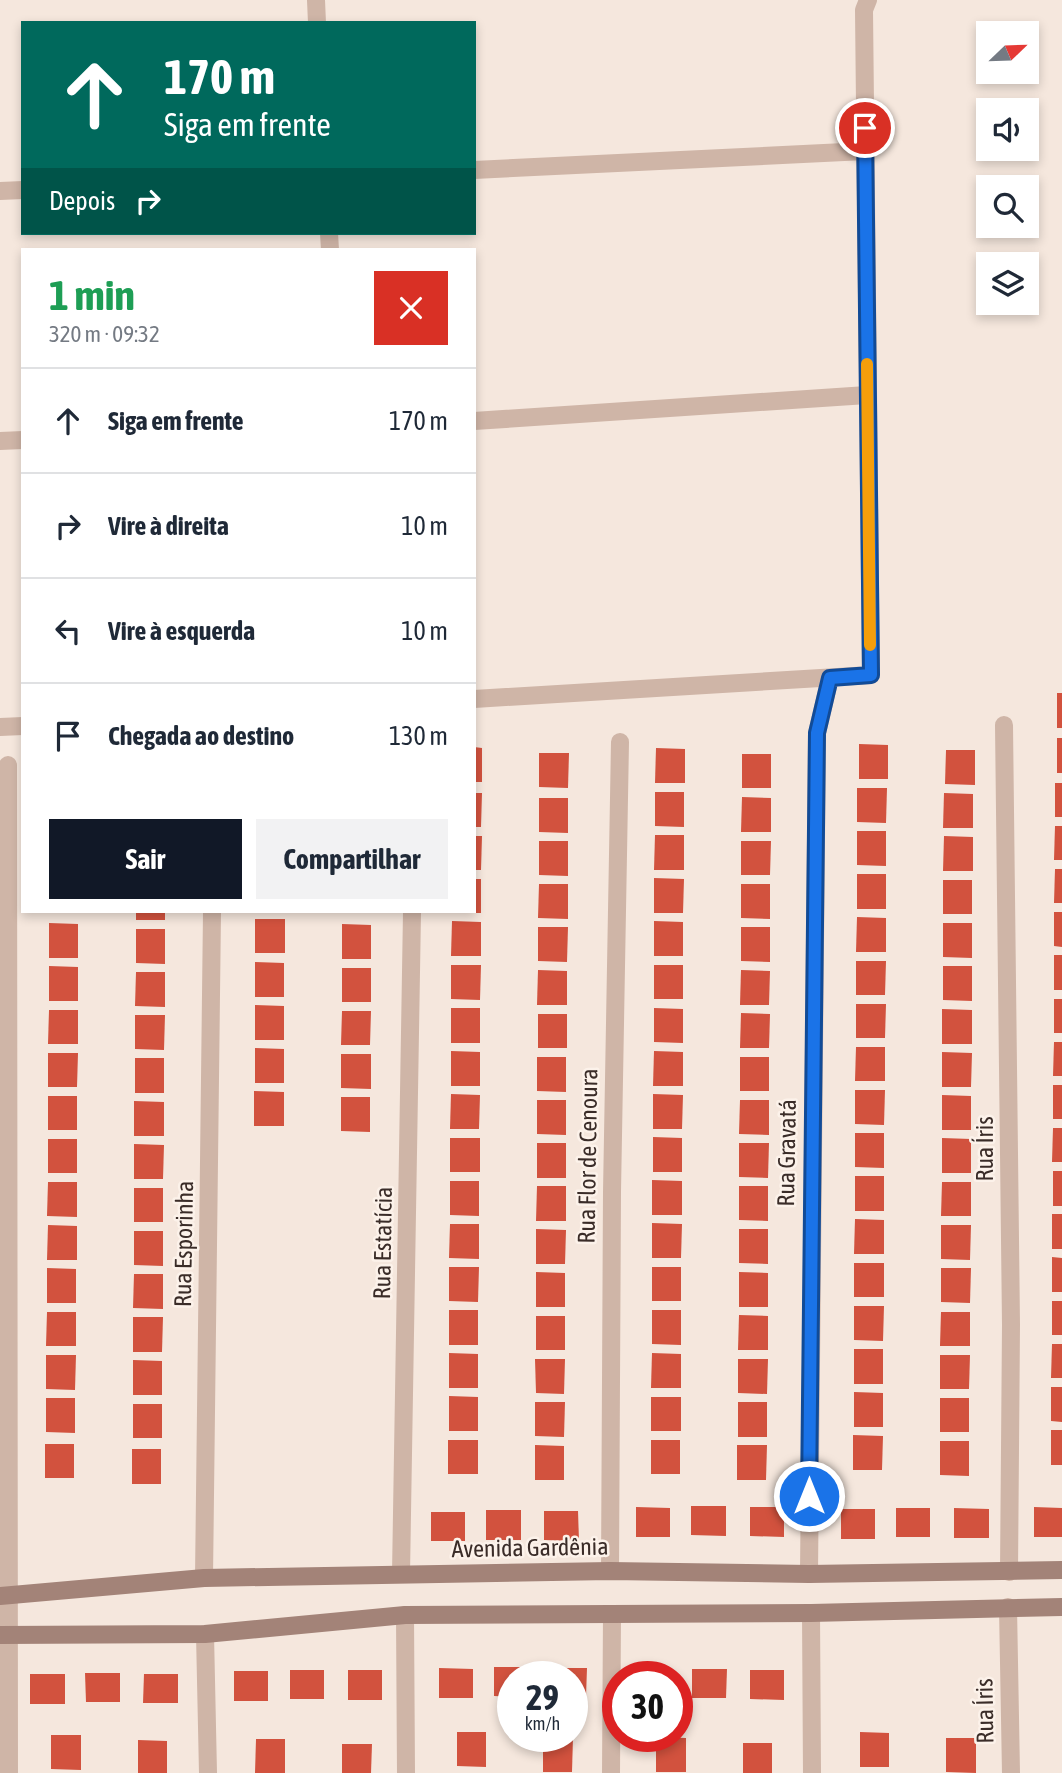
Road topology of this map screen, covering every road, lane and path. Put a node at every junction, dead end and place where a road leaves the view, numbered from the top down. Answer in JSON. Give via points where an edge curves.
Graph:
{"nodes":[{"id":1,"x":316,"y":0,"type":"edge"},
{"id":2,"x":868,"y":0,"type":"edge"},
{"id":3,"x":317,"y":21,"type":"edge"},
{"id":4,"x":865,"y":151,"type":"junction"},
{"id":5,"x":476,"y":170,"type":"edge"},
{"id":6,"x":21,"y":190,"type":"edge"},
{"id":7,"x":0,"y":191,"type":"edge"},
{"id":8,"x":867,"y":395,"type":"junction"},
{"id":9,"x":476,"y":421,"type":"edge"},
{"id":10,"x":0,"y":440,"type":"edge"},
{"id":11,"x":21,"y":440,"type":"edge"},
{"id":12,"x":830,"y":678,"type":"junction"},
{"id":13,"x":476,"y":699,"type":"edge"},
{"id":14,"x":1004,"y":725,"type":"dead end"},
{"id":15,"x":21,"y":726,"type":"edge"},
{"id":16,"x":0,"y":727,"type":"edge"},
{"id":17,"x":620,"y":742,"type":"dead end"},
{"id":18,"x":8,"y":765,"type":"dead end"},
{"id":19,"x":212,"y":913,"type":"edge"},
{"id":20,"x":412,"y":913,"type":"edge"},
{"id":21,"x":1062,"y":1570,"type":"edge"},
{"id":22,"x":610,"y":1571,"type":"junction"},
{"id":23,"x":1009,"y":1572,"type":"junction"},
{"id":24,"x":401,"y":1574,"type":"junction"},
{"id":25,"x":809,"y":1574,"type":"junction"},
{"id":26,"x":204,"y":1578,"type":"junction"},
{"id":27,"x":4,"y":1596,"type":"edge"},
{"id":28,"x":1008,"y":1607,"type":"junction"},
{"id":29,"x":1062,"y":1607,"type":"edge"},
{"id":30,"x":810,"y":1613,"type":"junction"},
{"id":31,"x":612,"y":1614,"type":"junction"},
{"id":32,"x":405,"y":1615,"type":"junction"},
{"id":33,"x":205,"y":1634,"type":"junction"},
{"id":34,"x":4,"y":1635,"type":"edge"},
{"id":35,"x":9,"y":1773,"type":"edge"},
{"id":36,"x":208,"y":1773,"type":"edge"},
{"id":37,"x":406,"y":1773,"type":"edge"},
{"id":38,"x":611,"y":1773,"type":"edge"},
{"id":39,"x":812,"y":1773,"type":"edge"},
{"id":40,"x":1011,"y":1773,"type":"edge"}],
"edges":[{"from":1,"to":3,"type":"street"},
{"from":2,"to":4,"type":"street","via":[[864,10]]},
{"from":4,"to":5,"type":"street"},
{"from":4,"to":8,"type":"street"},
{"from":6,"to":7,"type":"street"},
{"from":8,"to":9,"type":"street"},
{"from":8,"to":12,"type":"street","via":[[871,675]]},
{"from":10,"to":11,"type":"street"},
{"from":12,"to":13,"type":"street"},
{"from":12,"to":25,"type":"street","name":"Rua Gravatá","via":[[817,733]]},
{"from":14,"to":23,"type":"street","name":"Rua Íris","via":[[1011,1311]]},
{"from":15,"to":16,"type":"street"},
{"from":17,"to":22,"type":"street","name":"Rua Flor de Cenoura"},
{"from":18,"to":27,"type":"street"},
{"from":19,"to":26,"type":"street","name":"Rua Esporinha"},
{"from":20,"to":24,"type":"street","name":"Rua Estatícia"},
{"from":21,"to":23,"type":"street","name":"Avenida Gardênia"},
{"from":22,"to":24,"type":"street","name":"Avenida Gardênia"},
{"from":22,"to":25,"type":"street","name":"Avenida Gardênia"},
{"from":23,"to":25,"type":"street","name":"Avenida Gardênia"},
{"from":24,"to":26,"type":"street","name":"Avenida Gardênia"},
{"from":26,"to":27,"type":"street","name":"Avenida Gardênia"},
{"from":27,"to":34,"type":"street"},
{"from":28,"to":29,"type":"street"},
{"from":28,"to":30,"type":"street"},
{"from":28,"to":40,"type":"street","name":"Rua Íris"},
{"from":30,"to":31,"type":"street"},
{"from":30,"to":39,"type":"street"},
{"from":31,"to":32,"type":"street"},
{"from":31,"to":38,"type":"street"},
{"from":32,"to":33,"type":"street"},
{"from":32,"to":37,"type":"street"},
{"from":33,"to":34,"type":"street"},
{"from":33,"to":36,"type":"street"},
{"from":34,"to":35,"type":"street"}]}
